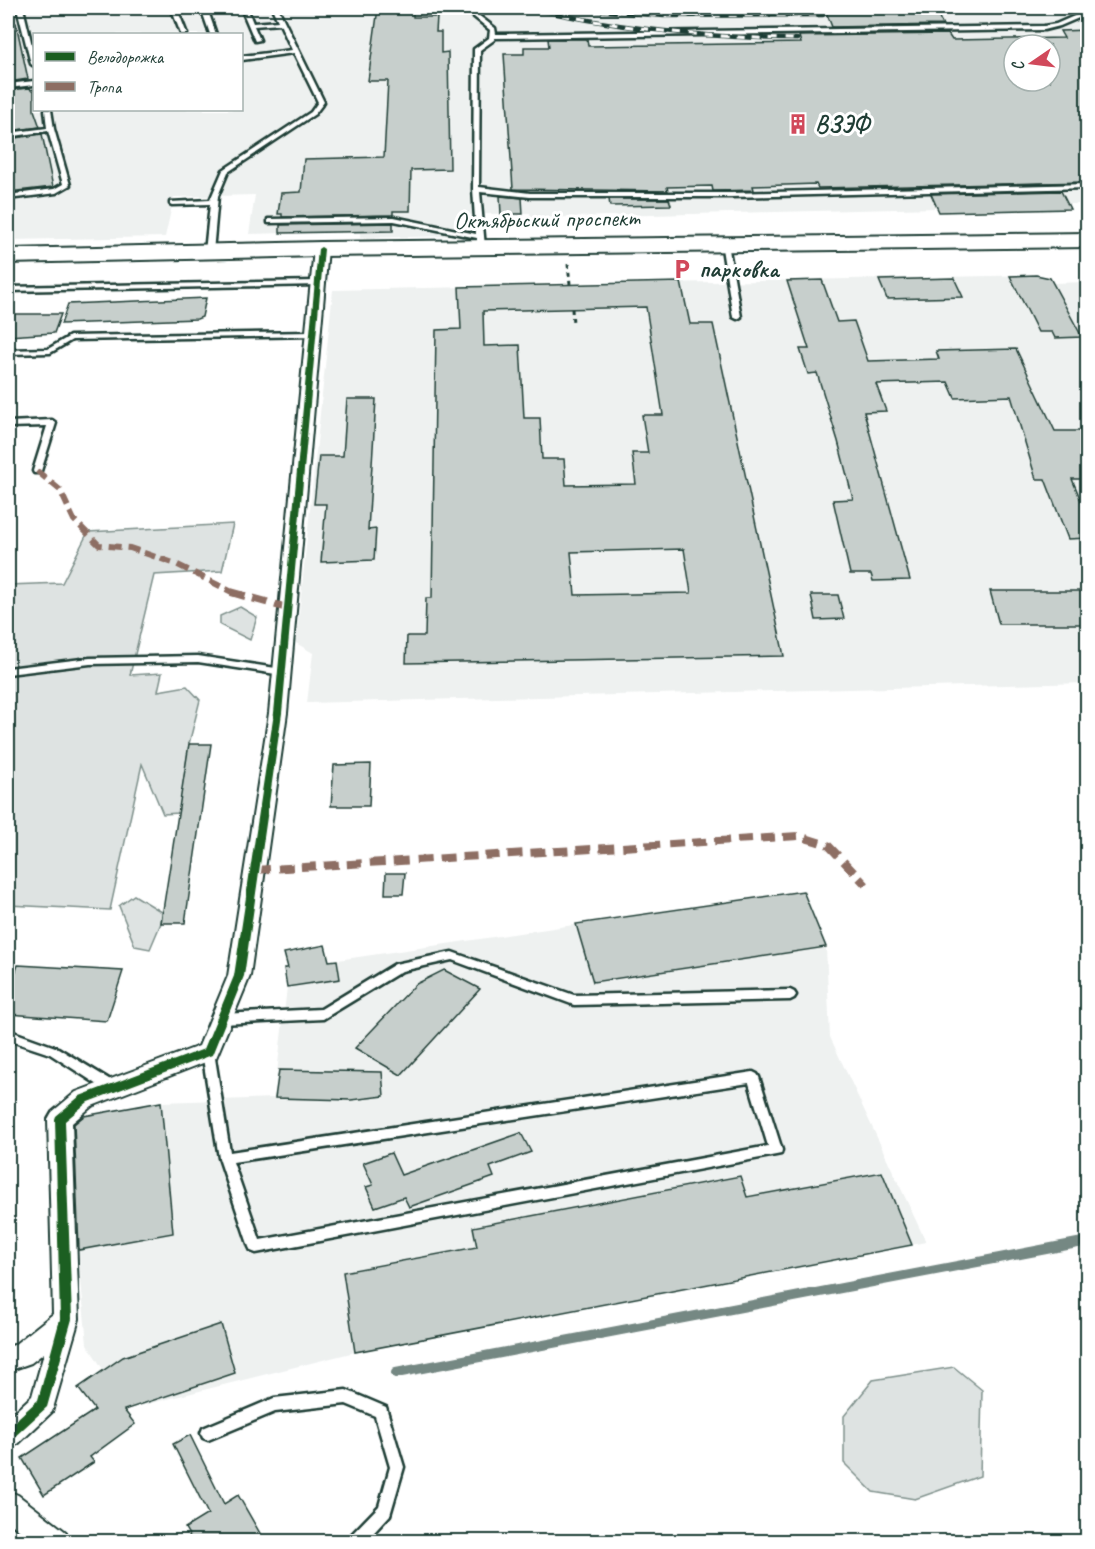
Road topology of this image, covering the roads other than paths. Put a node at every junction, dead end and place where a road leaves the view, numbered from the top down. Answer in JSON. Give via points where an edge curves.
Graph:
{"nodes":[{"id":1,"x":20,"y":8,"type":"edge"},
{"id":2,"x":195,"y":8,"type":"edge"},
{"id":3,"x":204,"y":8,"type":"edge"},
{"id":4,"x":244,"y":8,"type":"edge"},
{"id":5,"x":275,"y":8,"type":"edge"},
{"id":6,"x":466,"y":8,"type":"edge"},
{"id":7,"x":1076,"y":8,"type":"edge"},
{"id":8,"x":175,"y":9,"type":"edge"},
{"id":9,"x":1088,"y":12,"type":"edge"},
{"id":10,"x":282,"y":22,"type":"junction"},
{"id":11,"x":251,"y":25,"type":"junction"},
{"id":12,"x":184,"y":33,"type":"edge"},
{"id":13,"x":213,"y":33,"type":"edge"},
{"id":14,"x":492,"y":36,"type":"junction"},
{"id":15,"x":257,"y":40,"type":"dead end"},
{"id":16,"x":296,"y":51,"type":"junction"},
{"id":17,"x":243,"y":58,"type":"edge"},
{"id":18,"x":33,"y":60,"type":"edge"},
{"id":19,"x":33,"y":83,"type":"edge"},
{"id":20,"x":8,"y":86,"type":"edge"},
{"id":21,"x":48,"y":111,"type":"edge"},
{"id":22,"x":51,"y":129,"type":"junction"},
{"id":23,"x":8,"y":135,"type":"edge"},
{"id":24,"x":1088,"y":186,"type":"edge"},
{"id":25,"x":477,"y":189,"type":"junction"},
{"id":26,"x":8,"y":197,"type":"edge"},
{"id":27,"x":213,"y":202,"type":"junction"},
{"id":28,"x":172,"y":203,"type":"dead end"},
{"id":29,"x":271,"y":220,"type":"dead end"},
{"id":30,"x":1088,"y":240,"type":"edge"},
{"id":31,"x":481,"y":242,"type":"junction"},
{"id":32,"x":724,"y":244,"type":"junction"},
{"id":33,"x":321,"y":249,"type":"junction"},
{"id":34,"x":209,"y":252,"type":"junction"},
{"id":35,"x":8,"y":256,"type":"edge"},
{"id":36,"x":317,"y":283,"type":"junction"},
{"id":37,"x":8,"y":289,"type":"edge"},
{"id":38,"x":737,"y":317,"type":"dead end"},
{"id":39,"x":313,"y":334,"type":"junction"},
{"id":40,"x":8,"y":352,"type":"edge"},
{"id":41,"x":8,"y":424,"type":"edge"},
{"id":42,"x":38,"y":471,"type":"dead end"},
{"id":43,"x":8,"y":671,"type":"edge"},
{"id":44,"x":282,"y":672,"type":"junction"},
{"id":45,"x":790,"y":995,"type":"dead end"},
{"id":46,"x":221,"y":1019,"type":"junction"},
{"id":47,"x":8,"y":1035,"type":"edge"},
{"id":48,"x":208,"y":1052,"type":"junction"},
{"id":49,"x":113,"y":1088,"type":"junction"},
{"id":50,"x":225,"y":1158,"type":"junction"},
{"id":51,"x":66,"y":1319,"type":"junction"},
{"id":52,"x":8,"y":1359,"type":"edge"},
{"id":53,"x":208,"y":1433,"type":"dead end"},
{"id":54,"x":8,"y":1435,"type":"edge"},
{"id":55,"x":8,"y":1504,"type":"edge"},
{"id":56,"x":56,"y":1542,"type":"edge"},
{"id":57,"x":354,"y":1542,"type":"edge"}],
"edges":[{"from":1,"to":18,"type":"lane"},
{"from":2,"to":8,"type":"lane"},
{"from":3,"to":13,"type":"lane"},
{"from":4,"to":11,"type":"lane"},
{"from":5,"to":10,"type":"lane"},
{"from":6,"to":14,"type":"lane","via":[[493,29]]},
{"from":7,"to":9,"type":"lane"},
{"from":8,"to":12,"type":"lane"},
{"from":9,"to":14,"type":"lane","via":[[1044,28]]},
{"from":10,"to":11,"type":"lane"},
{"from":10,"to":16,"type":"lane"},
{"from":11,"to":15,"type":"lane"},
{"from":14,"to":25,"type":"lane","via":[[477,49]]},
{"from":16,"to":17,"type":"lane"},
{"from":16,"to":27,"type":"lane","via":[[321,102],[313,113],[225,171]]},
{"from":19,"to":20,"type":"lane"},
{"from":21,"to":22,"type":"lane"},
{"from":22,"to":23,"type":"lane"},
{"from":22,"to":26,"type":"lane","via":[[67,185],[56,191]]},
{"from":24,"to":25,"type":"lane","via":[[731,195],[530,195]]},
{"from":25,"to":31,"type":"lane"},
{"from":27,"to":28,"type":"lane"},
{"from":27,"to":34,"type":"lane"},
{"from":29,"to":31,"type":"lane","via":[[394,219]]},
{"from":30,"to":32,"type":"main road","name":"Октябрьский проспект"},
{"from":31,"to":32,"type":"main road","name":"Октябрьский проспект"},
{"from":31,"to":33,"type":"main road","name":"Октябрьский проспект"},
{"from":32,"to":38,"type":"lane"},
{"from":33,"to":34,"type":"main road","name":"Октябрьский проспект"},
{"from":33,"to":36,"type":"street"},
{"from":34,"to":35,"type":"main road","name":"Октябрьский проспект"},
{"from":36,"to":37,"type":"lane"},
{"from":36,"to":39,"type":"street"},
{"from":39,"to":40,"type":"lane","via":[[70,338],[50,351]]},
{"from":39,"to":44,"type":"street"},
{"from":41,"to":42,"type":"lane","via":[[52,423]]},
{"from":43,"to":44,"type":"lane","via":[[90,661],[198,659]]},
{"from":44,"to":46,"type":"street","via":[[238,976]]},
{"from":45,"to":46,"type":"lane","via":[[574,1000],[452,956],[399,968],[323,1014]]},
{"from":46,"to":48,"type":"street"},
{"from":47,"to":49,"type":"lane","via":[[54,1051]]},
{"from":48,"to":49,"type":"street"},
{"from":48,"to":50,"type":"lane"},
{"from":49,"to":51,"type":"street","via":[[84,1099],[60,1119]]},
{"from":50,"to":50,"type":"lane","via":[[256,1247],[776,1150],[753,1077]]},
{"from":51,"to":52,"type":"street","via":[[22,1355]]},
{"from":51,"to":54,"type":"street","via":[[43,1403]]},
{"from":53,"to":57,"type":"lane","via":[[274,1405],[346,1397],[381,1412],[398,1467],[385,1510]]},
{"from":55,"to":56,"type":"street"}]}
